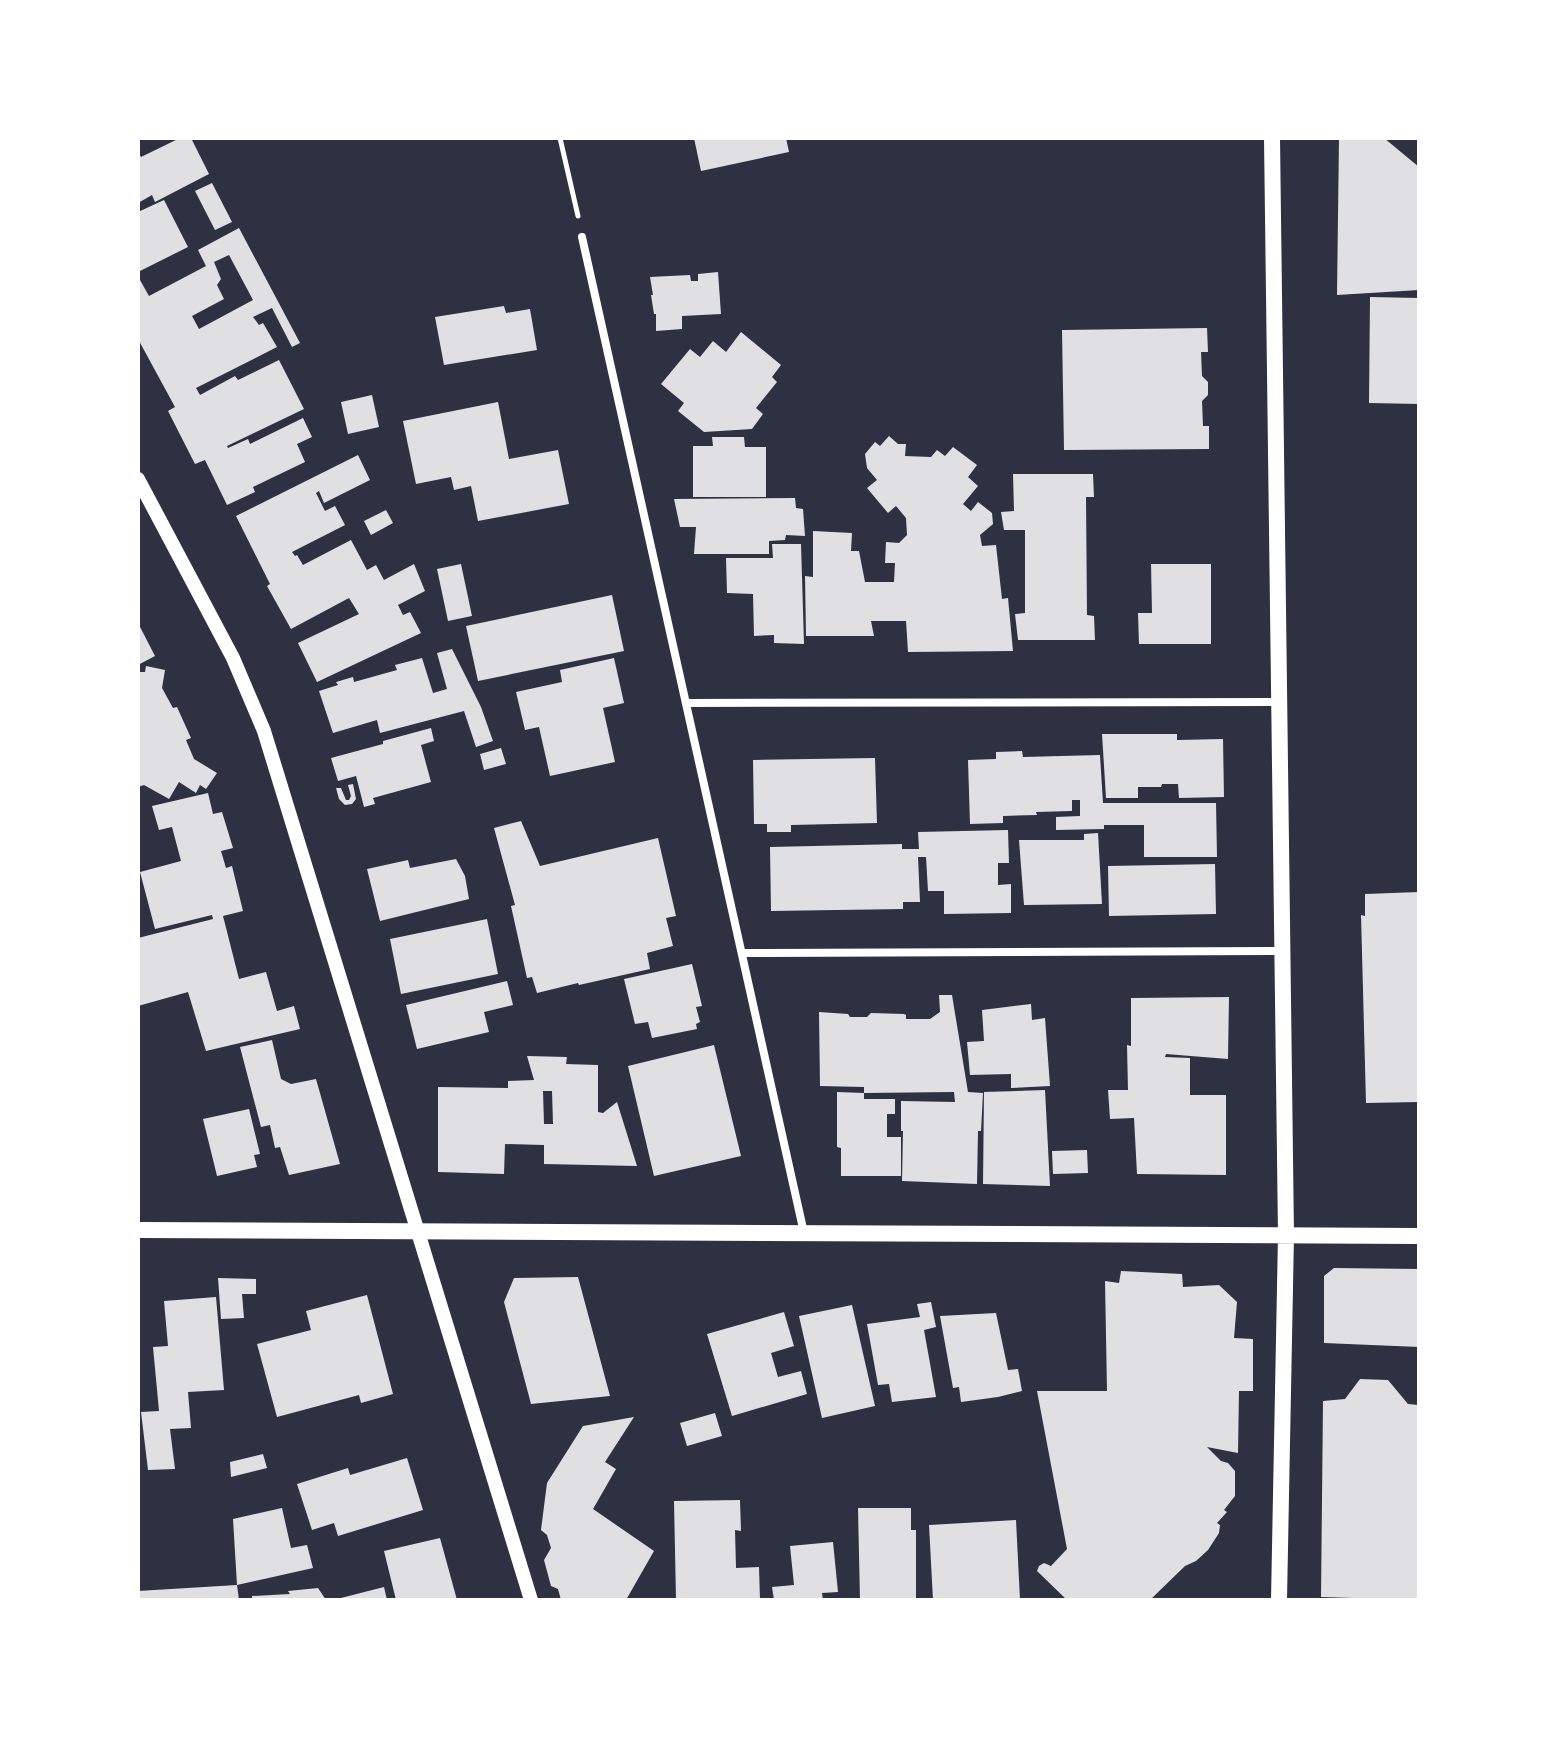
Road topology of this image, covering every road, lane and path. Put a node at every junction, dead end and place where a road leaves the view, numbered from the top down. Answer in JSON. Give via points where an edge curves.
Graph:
{"nodes":[{"id":1,"x":560,"y":138,"type":"edge"},
{"id":2,"x":1272,"y":138,"type":"edge"},
{"id":3,"x":582,"y":237,"type":"joint"},
{"id":4,"x":138,"y":479,"type":"edge"},
{"id":5,"x":1279,"y":702,"type":"junction"},
{"id":6,"x":686,"y":703,"type":"junction"},
{"id":7,"x":1283,"y":951,"type":"junction"},
{"id":8,"x":742,"y":953,"type":"junction"},
{"id":9,"x":138,"y":1230,"type":"edge"},
{"id":10,"x":418,"y":1231,"type":"junction"},
{"id":11,"x":804,"y":1233,"type":"junction"},
{"id":12,"x":1286,"y":1235,"type":"junction"},
{"id":13,"x":1419,"y":1236,"type":"edge"},
{"id":14,"x":531,"y":1600,"type":"edge"},
{"id":15,"x":1279,"y":1600,"type":"edge"}],
"edges":[{"from":1,"to":3,"type":"path"},
{"from":2,"to":5,"type":"main road"},
{"from":3,"to":6,"type":"street"},
{"from":4,"to":10,"type":"street","via":[[233,658],[264,731]]},
{"from":5,"to":6,"type":"street"},
{"from":5,"to":7,"type":"main road"},
{"from":6,"to":8,"type":"street"},
{"from":7,"to":8,"type":"street"},
{"from":7,"to":12,"type":"main road"},
{"from":8,"to":11,"type":"street"},
{"from":9,"to":10,"type":"main road"},
{"from":10,"to":11,"type":"main road"},
{"from":10,"to":14,"type":"street"},
{"from":11,"to":12,"type":"main road"},
{"from":12,"to":13,"type":"main road"},
{"from":12,"to":15,"type":"main road"}]}
